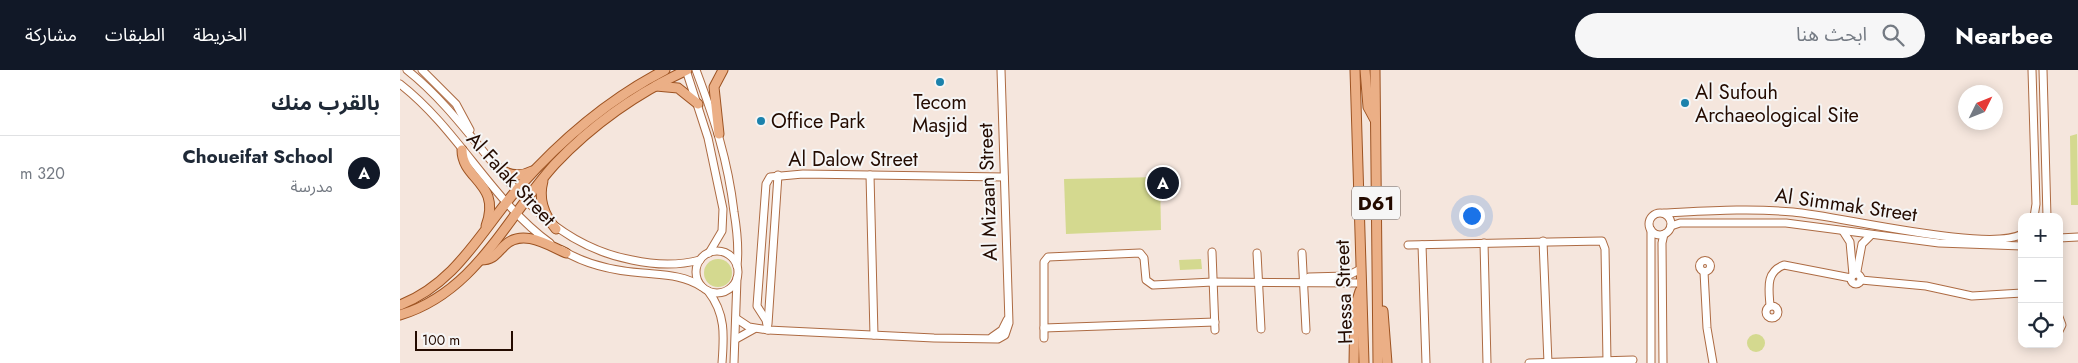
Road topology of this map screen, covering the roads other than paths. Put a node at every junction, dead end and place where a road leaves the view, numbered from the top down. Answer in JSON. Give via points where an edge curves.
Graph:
{"nodes":[{"id":1,"x":407,"y":70,"type":"edge"},
{"id":2,"x":422,"y":70,"type":"edge"},
{"id":3,"x":686,"y":70,"type":"edge"},
{"id":4,"x":696,"y":70,"type":"edge"},
{"id":5,"x":723,"y":70,"type":"edge"},
{"id":6,"x":1001,"y":70,"type":"edge"},
{"id":7,"x":1365,"y":70,"type":"edge"},
{"id":8,"x":1375,"y":70,"type":"edge"},
{"id":9,"x":2032,"y":70,"type":"edge"},
{"id":10,"x":2043,"y":70,"type":"edge"},
{"id":11,"x":663,"y":71,"type":"edge"},
{"id":12,"x":1355,"y":72,"type":"edge"},
{"id":13,"x":400,"y":84,"type":"edge"},
{"id":14,"x":653,"y":86,"type":"junction"},
{"id":15,"x":698,"y":104,"type":"junction"},
{"id":16,"x":1376,"y":120,"type":"junction"},
{"id":17,"x":719,"y":134,"type":"junction"},
{"id":18,"x":472,"y":138,"type":"junction"},
{"id":19,"x":462,"y":150,"type":"junction"},
{"id":20,"x":494,"y":165,"type":"junction"},
{"id":21,"x":537,"y":168,"type":"junction"},
{"id":22,"x":778,"y":175,"type":"junction"},
{"id":23,"x":870,"y":175,"type":"junction"},
{"id":24,"x":544,"y":177,"type":"junction"},
{"id":25,"x":1004,"y":177,"type":"junction"},
{"id":26,"x":516,"y":191,"type":"junction"},
{"id":27,"x":526,"y":202,"type":"junction"},
{"id":28,"x":507,"y":203,"type":"junction"},
{"id":29,"x":1664,"y":213,"type":"junction"},
{"id":30,"x":2035,"y":213,"type":"edge"},
{"id":31,"x":2047,"y":213,"type":"edge"},
{"id":32,"x":517,"y":214,"type":"junction"},
{"id":33,"x":1672,"y":226,"type":"junction"},
{"id":34,"x":556,"y":228,"type":"junction"},
{"id":35,"x":1651,"y":230,"type":"junction"},
{"id":36,"x":1843,"y":231,"type":"junction"},
{"id":37,"x":1664,"y":234,"type":"junction"},
{"id":38,"x":1871,"y":234,"type":"junction"},
{"id":39,"x":2018,"y":236,"type":"edge"},
{"id":40,"x":2063,"y":236,"type":"edge"},
{"id":41,"x":2078,"y":237,"type":"edge"},
{"id":42,"x":481,"y":238,"type":"junction"},
{"id":43,"x":2063,"y":238,"type":"edge"},
{"id":44,"x":2069,"y":238,"type":"junction"},
{"id":45,"x":2018,"y":239,"type":"edge"},
{"id":46,"x":2008,"y":240,"type":"junction"},
{"id":47,"x":1543,"y":241,"type":"junction"},
{"id":48,"x":1484,"y":243,"type":"junction"},
{"id":49,"x":1422,"y":245,"type":"junction"},
{"id":50,"x":1408,"y":246,"type":"dead end"},
{"id":51,"x":2018,"y":246,"type":"edge"},
{"id":52,"x":1212,"y":252,"type":"dead end"},
{"id":53,"x":1302,"y":252,"type":"dead end"},
{"id":54,"x":566,"y":253,"type":"junction"},
{"id":55,"x":709,"y":253,"type":"junction"},
{"id":56,"x":1258,"y":253,"type":"dead end"},
{"id":57,"x":482,"y":260,"type":"junction"},
{"id":58,"x":700,"y":260,"type":"junction"},
{"id":59,"x":737,"y":266,"type":"junction"},
{"id":60,"x":1361,"y":269,"type":"junction"},
{"id":61,"x":1704,"y":272,"type":"dead end"},
{"id":62,"x":1856,"y":277,"type":"junction"},
{"id":63,"x":737,"y":278,"type":"junction"},
{"id":64,"x":1304,"y":281,"type":"junction"},
{"id":65,"x":1339,"y":281,"type":"junction"},
{"id":66,"x":1213,"y":282,"type":"junction"},
{"id":67,"x":1259,"y":282,"type":"junction"},
{"id":68,"x":1361,"y":286,"type":"junction"},
{"id":69,"x":1378,"y":287,"type":"junction"},
{"id":70,"x":705,"y":289,"type":"junction"},
{"id":71,"x":2018,"y":293,"type":"edge"},
{"id":72,"x":417,"y":297,"type":"junction"},
{"id":73,"x":400,"y":300,"type":"edge"},
{"id":74,"x":1770,"y":306,"type":"dead end"},
{"id":75,"x":400,"y":313,"type":"edge"},
{"id":76,"x":737,"y":319,"type":"junction"},
{"id":77,"x":1650,"y":319,"type":"junction"},
{"id":78,"x":1662,"y":319,"type":"junction"},
{"id":79,"x":1215,"y":322,"type":"junction"},
{"id":80,"x":768,"y":327,"type":"junction"},
{"id":81,"x":754,"y":328,"type":"junction"},
{"id":82,"x":1044,"y":328,"type":"junction"},
{"id":83,"x":1261,"y":329,"type":"dead end"},
{"id":84,"x":1215,"y":330,"type":"dead end"},
{"id":85,"x":1306,"y":330,"type":"dead end"},
{"id":86,"x":874,"y":335,"type":"junction"},
{"id":87,"x":1044,"y":338,"type":"dead end"},
{"id":88,"x":736,"y":339,"type":"junction"},
{"id":89,"x":1633,"y":360,"type":"dead end"},
{"id":90,"x":1607,"y":361,"type":"junction"},
{"id":91,"x":1548,"y":362,"type":"edge"},
{"id":92,"x":722,"y":363,"type":"edge"},
{"id":93,"x":734,"y":363,"type":"edge"},
{"id":94,"x":1354,"y":363,"type":"edge"},
{"id":95,"x":1364,"y":363,"type":"edge"},
{"id":96,"x":1378,"y":363,"type":"edge"},
{"id":97,"x":1386,"y":363,"type":"edge"},
{"id":98,"x":1426,"y":363,"type":"edge"},
{"id":99,"x":1487,"y":363,"type":"edge"},
{"id":100,"x":1529,"y":363,"type":"edge"},
{"id":101,"x":1559,"y":363,"type":"edge"},
{"id":102,"x":1651,"y":363,"type":"edge"},
{"id":103,"x":1663,"y":363,"type":"edge"},
{"id":104,"x":1713,"y":363,"type":"edge"}],
"edges":[{"from":1,"to":18,"type":"street","name":"Al Falak Street","via":[[447,106]]},
{"from":2,"to":18,"type":"street","via":[[456,104]]},
{"from":3,"to":14,"type":"main road"},
{"from":3,"to":15,"type":"street"},
{"from":4,"to":17,"type":"street"},
{"from":5,"to":17,"type":"main road","via":[[714,87]]},
{"from":6,"to":25,"type":"street","name":"Al Mizaan Street"},
{"from":7,"to":16,"type":"main road","via":[[1368,107]]},
{"from":8,"to":16,"type":"main road","name":"Hessa Street","number":"D61"},
{"from":9,"to":30,"type":"street"},
{"from":10,"to":31,"type":"street"},
{"from":11,"to":21,"type":"main road","via":[[609,104]]},
{"from":12,"to":60,"type":"main road","name":"Hessa Street","number":"D61"},
{"from":13,"to":19,"type":"street","name":"Al Falak Street"},
{"from":14,"to":15,"type":"main road","via":[[678,88]]},
{"from":14,"to":24,"type":"main road","via":[[598,124]]},
{"from":15,"to":55,"type":"street","via":[[723,209],[722,231]]},
{"from":16,"to":69,"type":"main road","name":"Hessa Street","number":"D61"},
{"from":17,"to":59,"type":"street","via":[[731,183],[738,244]]},
{"from":18,"to":20,"type":"street","name":"Al Falak Street"},
{"from":19,"to":28,"type":"street","name":"Al Falak Street"},
{"from":19,"to":42,"type":"main road","via":[[464,160],[483,186],[489,201],[489,217]]},
{"from":20,"to":21,"type":"main road","via":[[514,175]]},
{"from":20,"to":26,"type":"street","name":"Al Falak Street"},
{"from":21,"to":26,"type":"main road"},
{"from":22,"to":23,"type":"street","name":"Al Dalow Street"},
{"from":22,"to":80,"type":"street"},
{"from":22,"to":80,"type":"street","name":"Al Dalow Street","via":[[770,177],[766,184],[757,306]]},
{"from":23,"to":25,"type":"street","name":"Al Dalow Street"},
{"from":23,"to":86,"type":"street"},
{"from":24,"to":27,"type":"main road"},
{"from":24,"to":34,"type":"main road","via":[[542,202]]},
{"from":25,"to":86,"type":"street","name":"Al Mizaan Street","via":[[1009,312],[1009,327],[1005,335],[998,338]]},
{"from":26,"to":27,"type":"street","name":"Al Falak Street"},
{"from":26,"to":28,"type":"main road"},
{"from":27,"to":32,"type":"main road"},
{"from":27,"to":34,"type":"street","name":"Al Falak Street"},
{"from":28,"to":32,"type":"street","name":"Al Falak Street"},
{"from":28,"to":42,"type":"main road"},
{"from":29,"to":33,"type":"street"},
{"from":29,"to":35,"type":"street","via":[[1656,213],[1650,218]]},
{"from":29,"to":46,"type":"street","name":"Al Simmak Street","via":[[1779,211],[1949,236]]},
{"from":32,"to":54,"type":"street","name":"Al Falak Street","via":[[538,234]]},
{"from":32,"to":57,"type":"main road"},
{"from":33,"to":36,"type":"street","name":"Al Simmak Street","via":[[1680,223],[1772,222]]},
{"from":33,"to":37,"type":"street"},
{"from":34,"to":58,"type":"street","name":"Al Falak Street","via":[[585,245],[624,259],[670,265]]},
{"from":35,"to":37,"type":"street","via":[[1657,235]]},
{"from":35,"to":77,"type":"street"},
{"from":36,"to":38,"type":"street","name":"Al Simmak Street"},
{"from":36,"to":62,"type":"street","via":[[1850,242]]},
{"from":37,"to":78,"type":"street"},
{"from":38,"to":51,"type":"street","name":"Al Simmak Street","via":[[1978,246]]},
{"from":38,"to":62,"type":"street","via":[[1862,244]]},
{"from":39,"to":46,"type":"street","name":"Al Simmak Street"},
{"from":40,"to":44,"type":"street"},
{"from":41,"to":44,"type":"street"},
{"from":42,"to":72,"type":"main road","via":[[448,274]]},
{"from":43,"to":44,"type":"street"},
{"from":45,"to":46,"type":"street"},
{"from":47,"to":48,"type":"street"},
{"from":47,"to":90,"type":"street","via":[[1596,240],[1604,243]]},
{"from":47,"to":91,"type":"street"},
{"from":48,"to":49,"type":"street"},
{"from":48,"to":99,"type":"street"},
{"from":49,"to":50,"type":"street"},
{"from":49,"to":98,"type":"street"},
{"from":52,"to":66,"type":"street"},
{"from":53,"to":64,"type":"street"},
{"from":54,"to":57,"type":"main road","via":[[524,237],[510,241],[491,258]]},
{"from":54,"to":70,"type":"street","name":"Al Falak Street","via":[[619,271],[679,276]]},
{"from":55,"to":58,"type":"street"},
{"from":55,"to":59,"type":"street","via":[[722,252]]},
{"from":56,"to":67,"type":"street"},
{"from":57,"to":75,"type":"main road","via":[[449,291],[431,302]]},
{"from":58,"to":70,"type":"street","via":[[696,274]]},
{"from":59,"to":63,"type":"street"},
{"from":60,"to":65,"type":"street"},
{"from":60,"to":68,"type":"main road","name":"Hessa Street","number":"D61"},
{"from":61,"to":104,"type":"street","via":[[1707,328]]},
{"from":62,"to":71,"type":"street","via":[[1981,296]]},
{"from":62,"to":74,"type":"street","via":[[1784,265],[1770,276]]},
{"from":63,"to":70,"type":"street","via":[[729,289],[715,293]]},
{"from":63,"to":76,"type":"street"},
{"from":64,"to":65,"type":"street","via":[[1309,284]]},
{"from":64,"to":67,"type":"street"},
{"from":64,"to":85,"type":"street"},
{"from":65,"to":68,"type":"street"},
{"from":66,"to":67,"type":"street"},
{"from":66,"to":79,"type":"street"},
{"from":66,"to":82,"type":"street","via":[[1151,285],[1146,280],[1144,258],[1140,254],[1048,257],[1044,262]]},
{"from":67,"to":83,"type":"street"},
{"from":68,"to":94,"type":"main road","via":[[1355,306]]},
{"from":68,"to":95,"type":"main road","name":"Hessa Street","number":"D61"},
{"from":69,"to":96,"type":"main road","name":"Hessa Street","number":"D61"},
{"from":69,"to":97,"type":"main road","via":[[1382,299]]},
{"from":70,"to":92,"type":"street","via":[[717,302],[723,320]]},
{"from":72,"to":73,"type":"main road"},
{"from":72,"to":75,"type":"main road"},
{"from":76,"to":81,"type":"street","name":"Al Mizaan Street"},
{"from":76,"to":88,"type":"street"},
{"from":77,"to":78,"type":"street"},
{"from":77,"to":102,"type":"street"},
{"from":78,"to":103,"type":"street"},
{"from":79,"to":82,"type":"street"},
{"from":79,"to":84,"type":"street"},
{"from":80,"to":81,"type":"street","name":"Al Mizaan Street"},
{"from":80,"to":86,"type":"street","name":"Al Mizaan Street"},
{"from":81,"to":88,"type":"street"},
{"from":82,"to":87,"type":"street"},
{"from":88,"to":93,"type":"street"},
{"from":89,"to":90,"type":"street"},
{"from":90,"to":101,"type":"street"},
{"from":91,"to":100,"type":"street"},
{"from":91,"to":101,"type":"street"}]}
